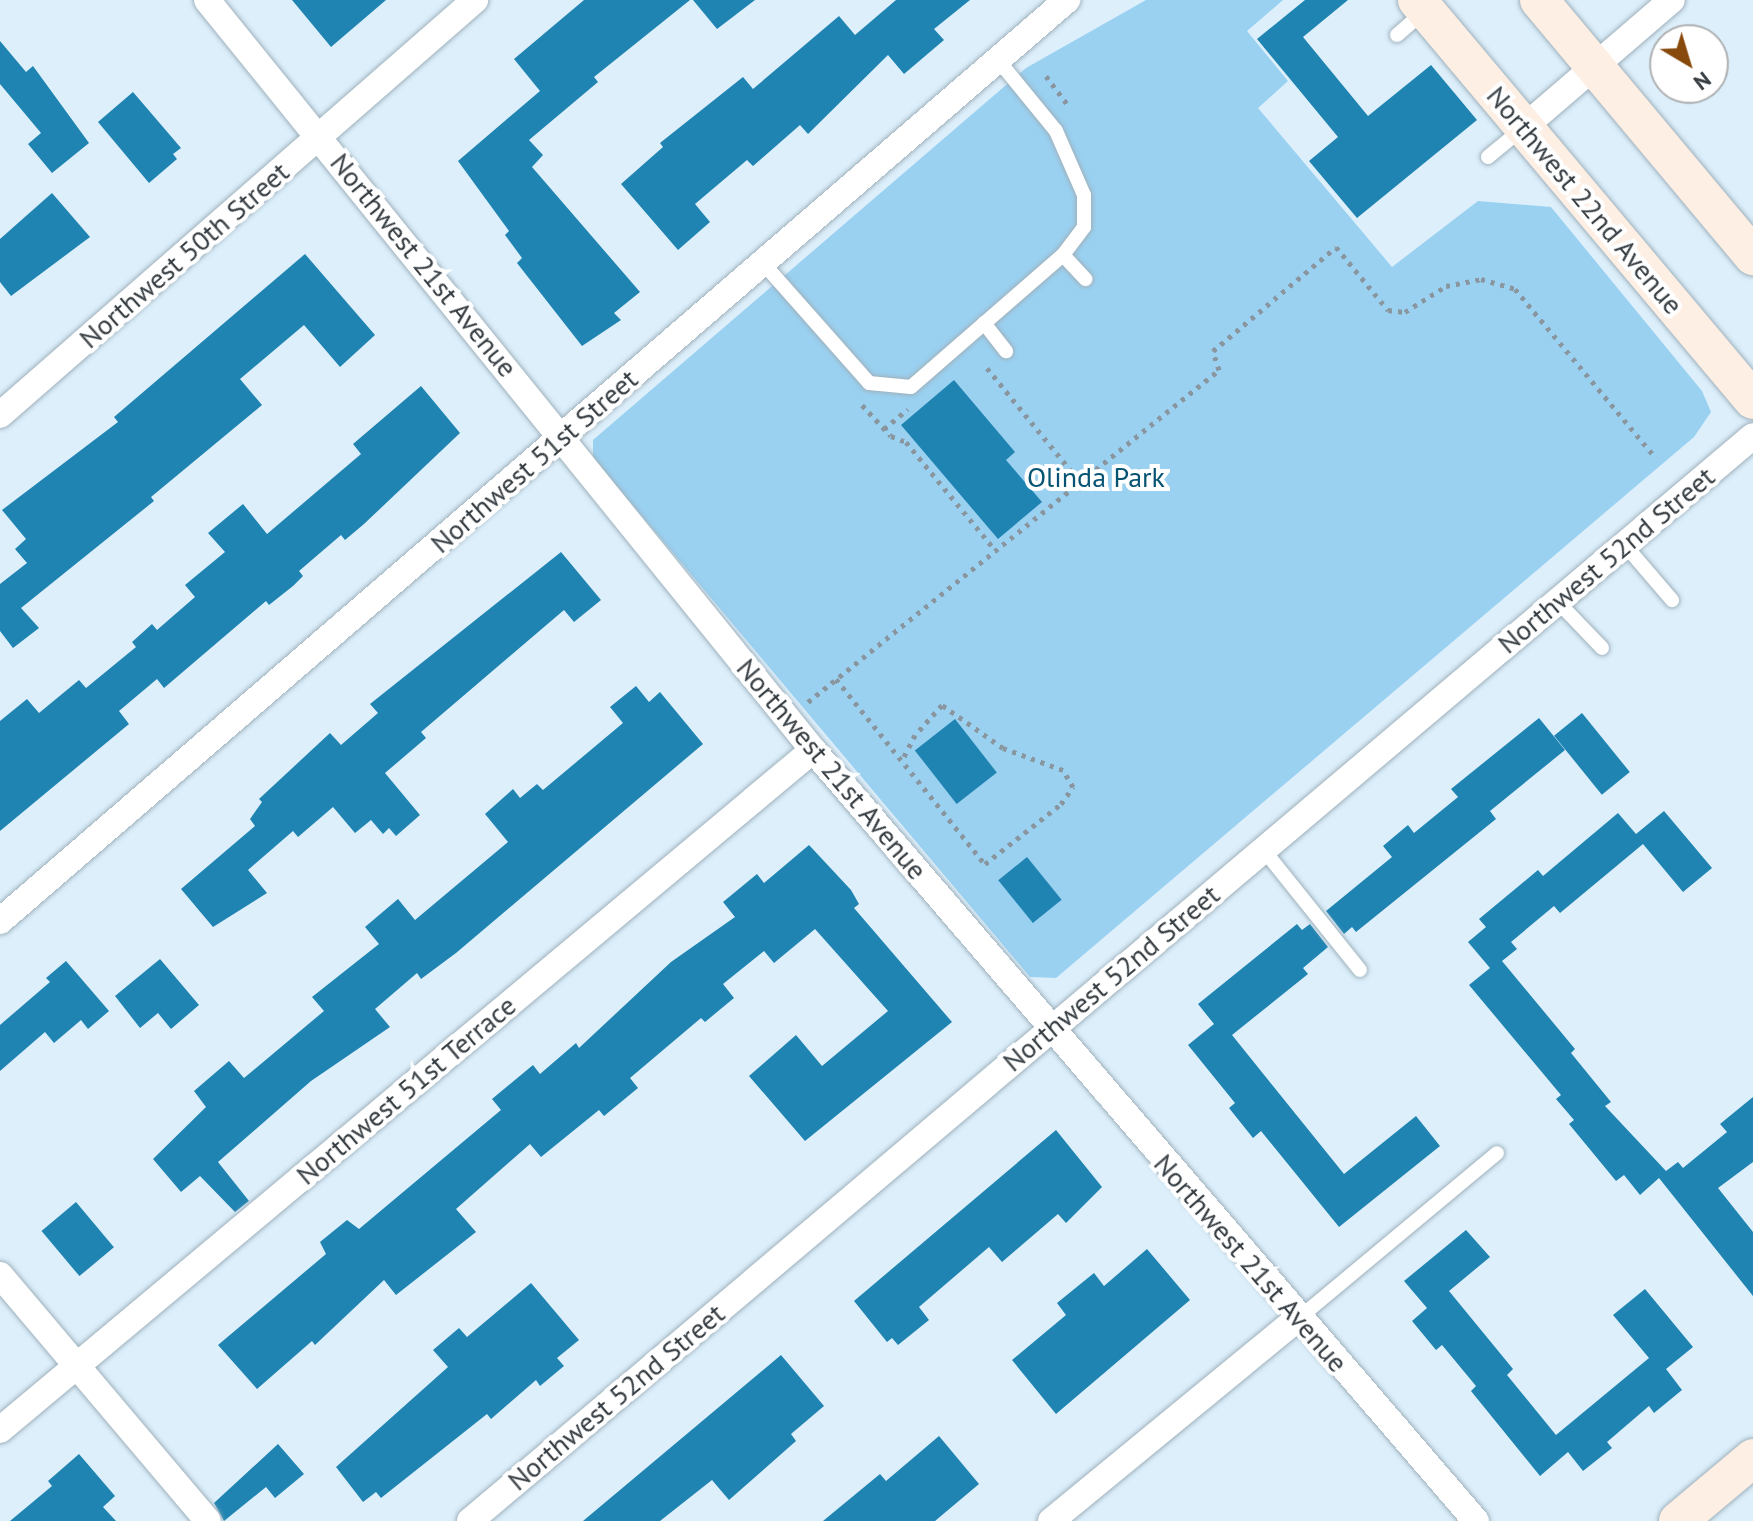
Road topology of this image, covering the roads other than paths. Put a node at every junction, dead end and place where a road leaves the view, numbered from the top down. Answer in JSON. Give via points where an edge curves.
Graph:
{"nodes":[{"id":1,"x":207,"y":0,"type":"edge"},
{"id":2,"x":475,"y":0,"type":"edge"},
{"id":3,"x":1067,"y":0,"type":"edge"},
{"id":4,"x":1539,"y":0,"type":"edge"},
{"id":5,"x":1672,"y":0,"type":"edge"},
{"id":6,"x":1421,"y":5,"type":"edge"},
{"id":7,"x":1397,"y":35,"type":"dead end"},
{"id":8,"x":998,"y":60,"type":"junction"},
{"id":9,"x":1594,"y":66,"type":"junction"},
{"id":10,"x":1523,"y":128,"type":"junction"},
{"id":11,"x":321,"y":136,"type":"junction"},
{"id":12,"x":1488,"y":157,"type":"dead end"},
{"id":13,"x":1063,"y":255,"type":"junction"},
{"id":14,"x":1753,"y":256,"type":"edge"},
{"id":15,"x":763,"y":263,"type":"junction"},
{"id":16,"x":1085,"y":279,"type":"dead end"},
{"id":17,"x":984,"y":323,"type":"junction"},
{"id":18,"x":1006,"y":351,"type":"dead end"},
{"id":19,"x":1753,"y":400,"type":"edge"},
{"id":20,"x":0,"y":415,"type":"edge"},
{"id":21,"x":1753,"y":436,"type":"edge"},
{"id":22,"x":562,"y":437,"type":"junction"},
{"id":23,"x":1624,"y":544,"type":"junction"},
{"id":24,"x":1672,"y":600,"type":"dead end"},
{"id":25,"x":1557,"y":601,"type":"junction"},
{"id":26,"x":1602,"y":648,"type":"dead end"},
{"id":27,"x":813,"y":750,"type":"junction"},
{"id":28,"x":1263,"y":849,"type":"junction"},
{"id":29,"x":0,"y":921,"type":"edge"},
{"id":30,"x":1360,"y":970,"type":"dead end"},
{"id":31,"x":1051,"y":1028,"type":"junction"},
{"id":32,"x":1497,"y":1153,"type":"dead end"},
{"id":33,"x":0,"y":1275,"type":"edge"},
{"id":34,"x":1297,"y":1319,"type":"junction"},
{"id":35,"x":76,"y":1366,"type":"junction"},
{"id":36,"x":0,"y":1430,"type":"edge"},
{"id":37,"x":1753,"y":1458,"type":"edge"},
{"id":38,"x":208,"y":1521,"type":"edge"},
{"id":39,"x":470,"y":1521,"type":"edge"},
{"id":40,"x":1051,"y":1521,"type":"edge"},
{"id":41,"x":1476,"y":1521,"type":"edge"},
{"id":42,"x":1678,"y":1521,"type":"edge"}],
"edges":[{"from":1,"to":11,"type":"street","name":"Northwest 21st Avenue"},
{"from":2,"to":11,"type":"street","name":"Northwest 50th Street"},
{"from":3,"to":8,"type":"street","name":"Northwest 51st Street"},
{"from":4,"to":9,"type":"main road"},
{"from":5,"to":9,"type":"street"},
{"from":6,"to":7,"type":"lane"},
{"from":6,"to":10,"type":"main road","name":"Northwest 22nd Avenue"},
{"from":8,"to":13,"type":"lane","via":[[1056,131],[1084,195],[1084,227]]},
{"from":8,"to":15,"type":"street","name":"Northwest 51st Street"},
{"from":9,"to":10,"type":"street"},
{"from":9,"to":14,"type":"main road"},
{"from":10,"to":12,"type":"lane"},
{"from":10,"to":19,"type":"main road","name":"Northwest 22nd Avenue"},
{"from":11,"to":20,"type":"street","name":"Northwest 50th Street"},
{"from":11,"to":22,"type":"street","name":"Northwest 21st Avenue"},
{"from":13,"to":16,"type":"lane"},
{"from":13,"to":17,"type":"lane"},
{"from":15,"to":17,"type":"lane","via":[[869,383],[911,387]]},
{"from":15,"to":22,"type":"street","name":"Northwest 51st Street"},
{"from":17,"to":18,"type":"lane"},
{"from":21,"to":23,"type":"street","name":"Northwest 52nd Street"},
{"from":22,"to":27,"type":"street","name":"Northwest 21st Avenue"},
{"from":22,"to":29,"type":"street","name":"Northwest 51st Street"},
{"from":23,"to":24,"type":"lane"},
{"from":23,"to":25,"type":"street","name":"Northwest 52nd Street"},
{"from":25,"to":26,"type":"lane"},
{"from":25,"to":28,"type":"street","name":"Northwest 52nd Street"},
{"from":27,"to":31,"type":"street","name":"Northwest 21st Avenue"},
{"from":27,"to":35,"type":"street","name":"Northwest 51st Terrace"},
{"from":28,"to":30,"type":"lane"},
{"from":28,"to":31,"type":"street","name":"Northwest 52nd Street"},
{"from":31,"to":34,"type":"street","name":"Northwest 21st Avenue"},
{"from":31,"to":39,"type":"street","name":"Northwest 52nd Street"},
{"from":32,"to":34,"type":"lane"},
{"from":33,"to":35,"type":"street"},
{"from":34,"to":40,"type":"street"},
{"from":34,"to":41,"type":"street","name":"Northwest 21st Avenue"},
{"from":35,"to":36,"type":"street","name":"Northwest 51st Terrace"},
{"from":35,"to":38,"type":"street"},
{"from":37,"to":42,"type":"main road"}]}
